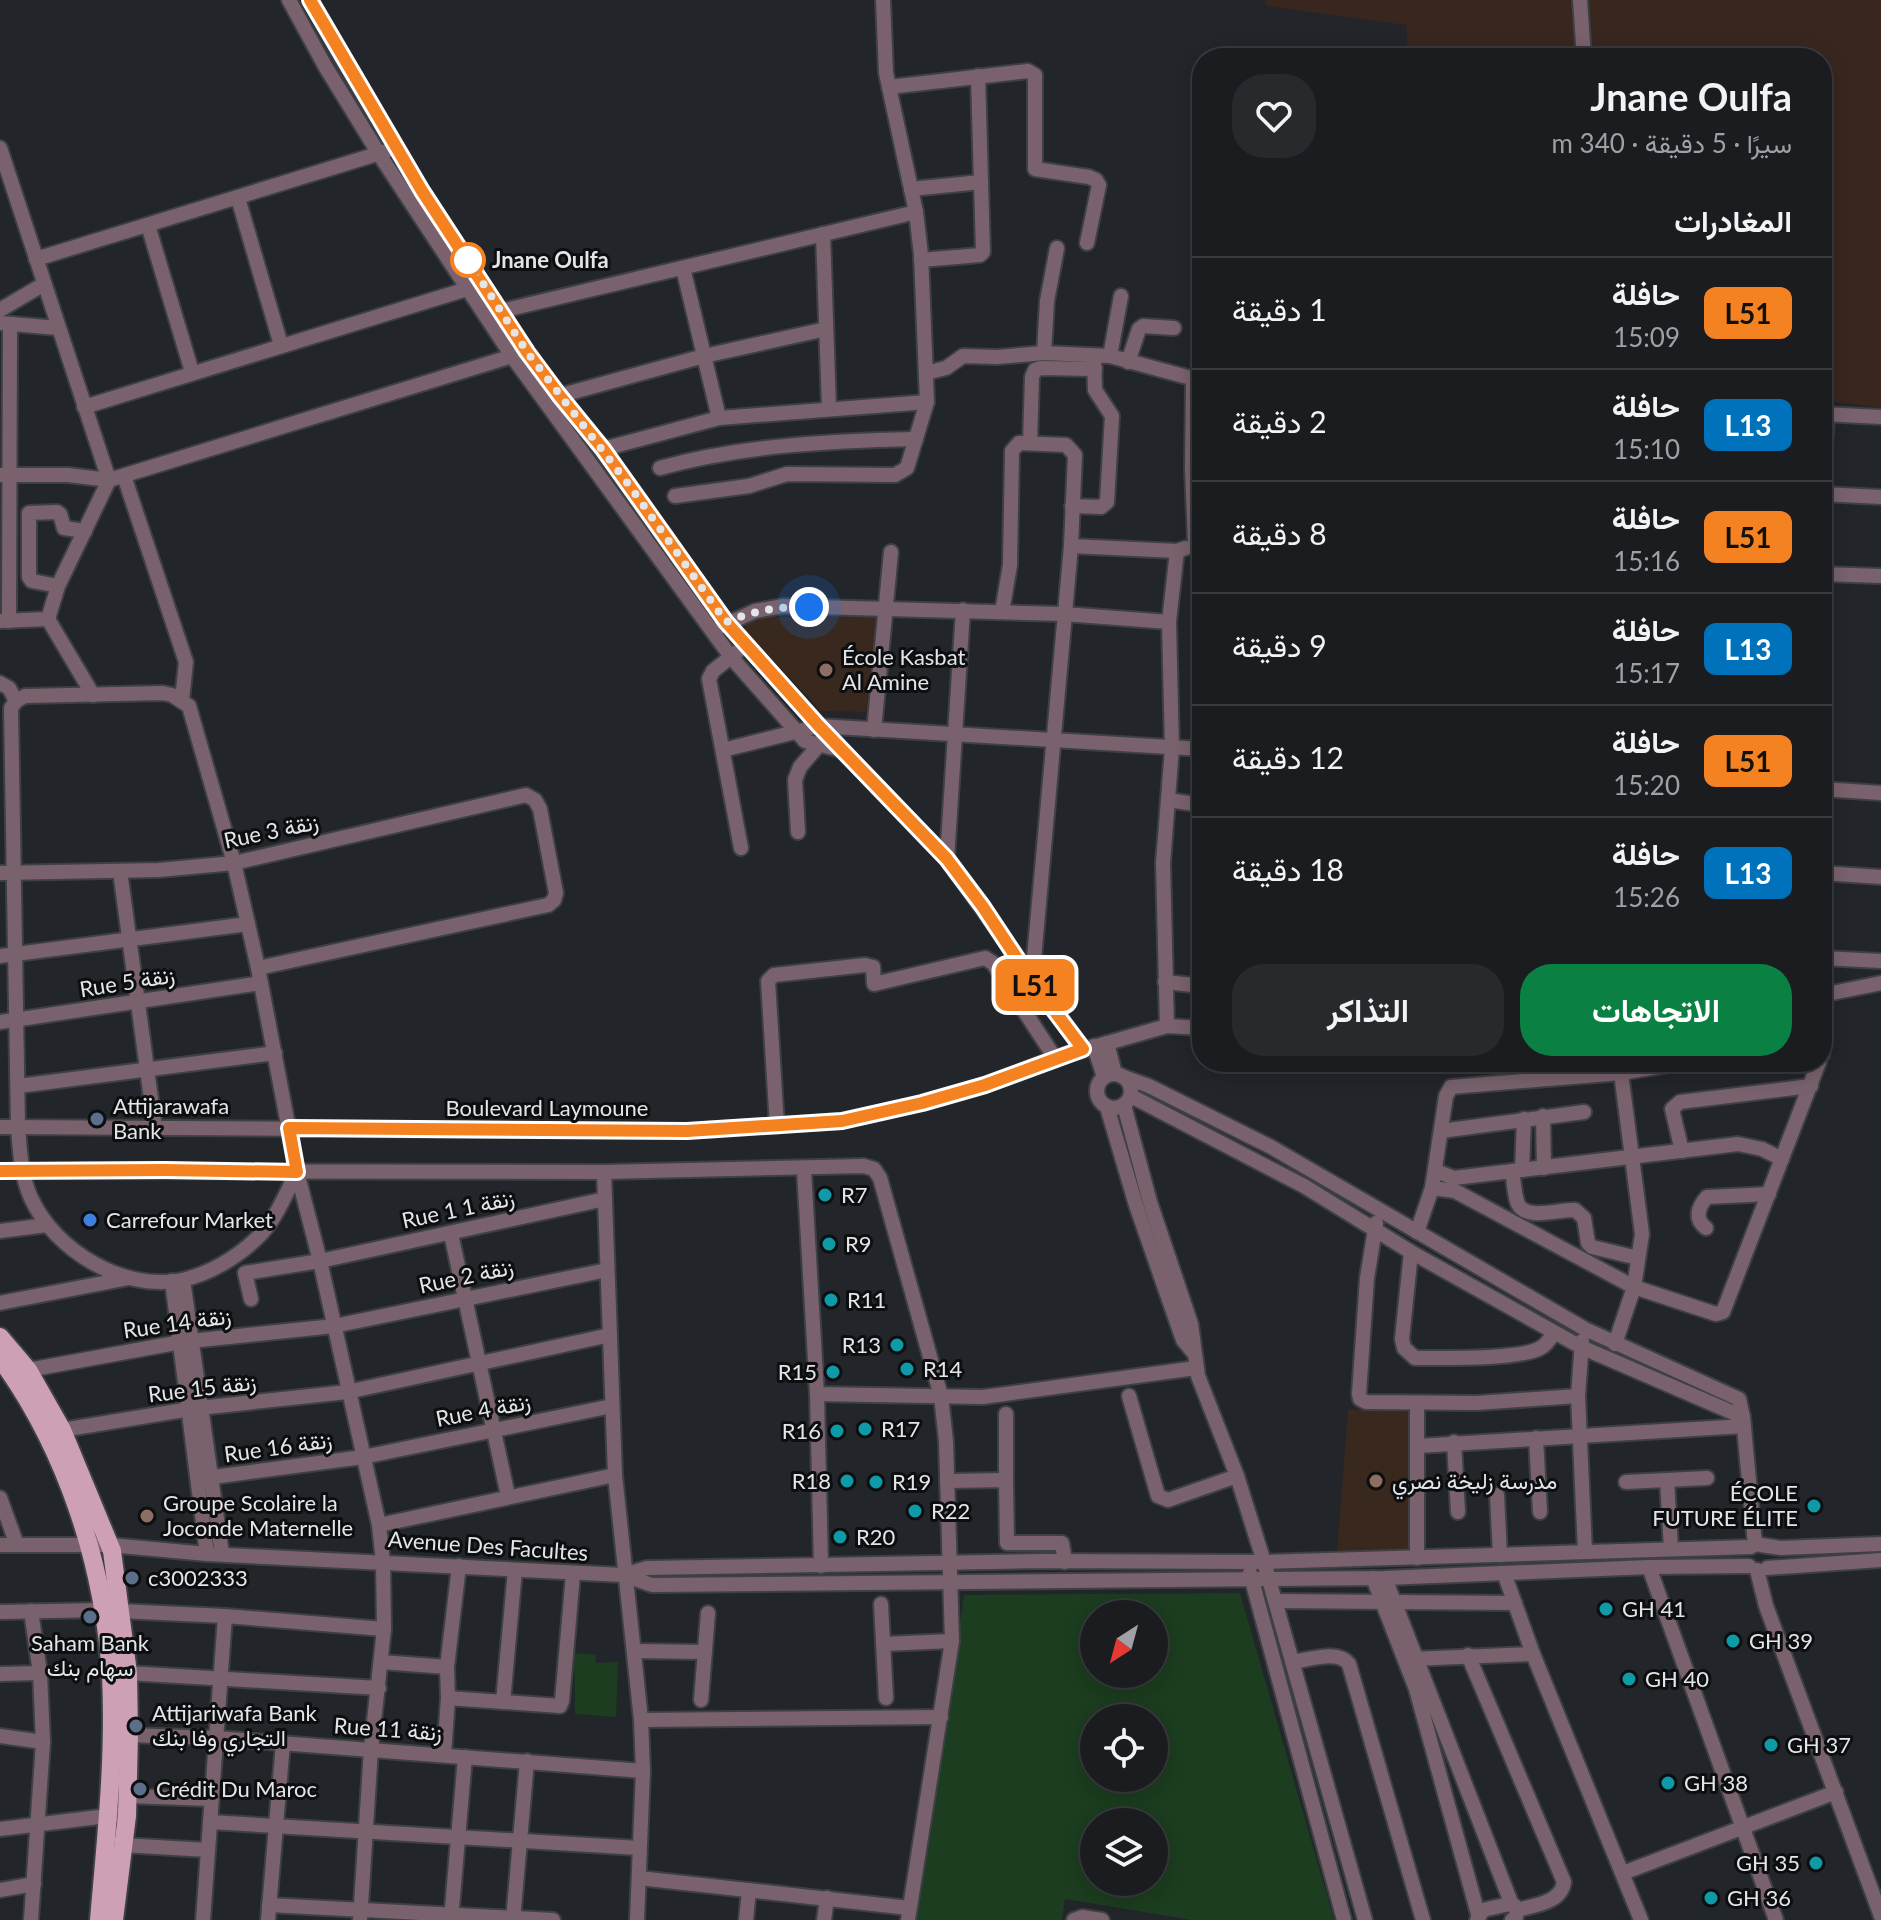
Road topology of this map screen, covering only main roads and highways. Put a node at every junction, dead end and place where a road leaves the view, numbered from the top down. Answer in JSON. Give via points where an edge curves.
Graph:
{"nodes":[{"id":1,"x":0,"y":1337,"type":"edge"},
{"id":2,"x":0,"y":1358,"type":"edge"},
{"id":3,"x":111,"y":1610,"type":"junction"},
{"id":4,"x":117,"y":1815,"type":"junction"},
{"id":5,"x":99,"y":1920,"type":"edge"},
{"id":6,"x":114,"y":1920,"type":"edge"}],
"edges":[{"from":1,"to":3,"type":"main road","via":[[28,1370],[62,1430],[110,1545]]},
{"from":2,"to":3,"type":"main road","via":[[37,1413]]},
{"from":3,"to":4,"type":"main road"},
{"from":3,"to":4,"type":"main road","via":[[128,1673],[127,1796]]},
{"from":4,"to":5,"type":"main road"},
{"from":4,"to":6,"type":"main road","via":[[122,1845]]}]}
